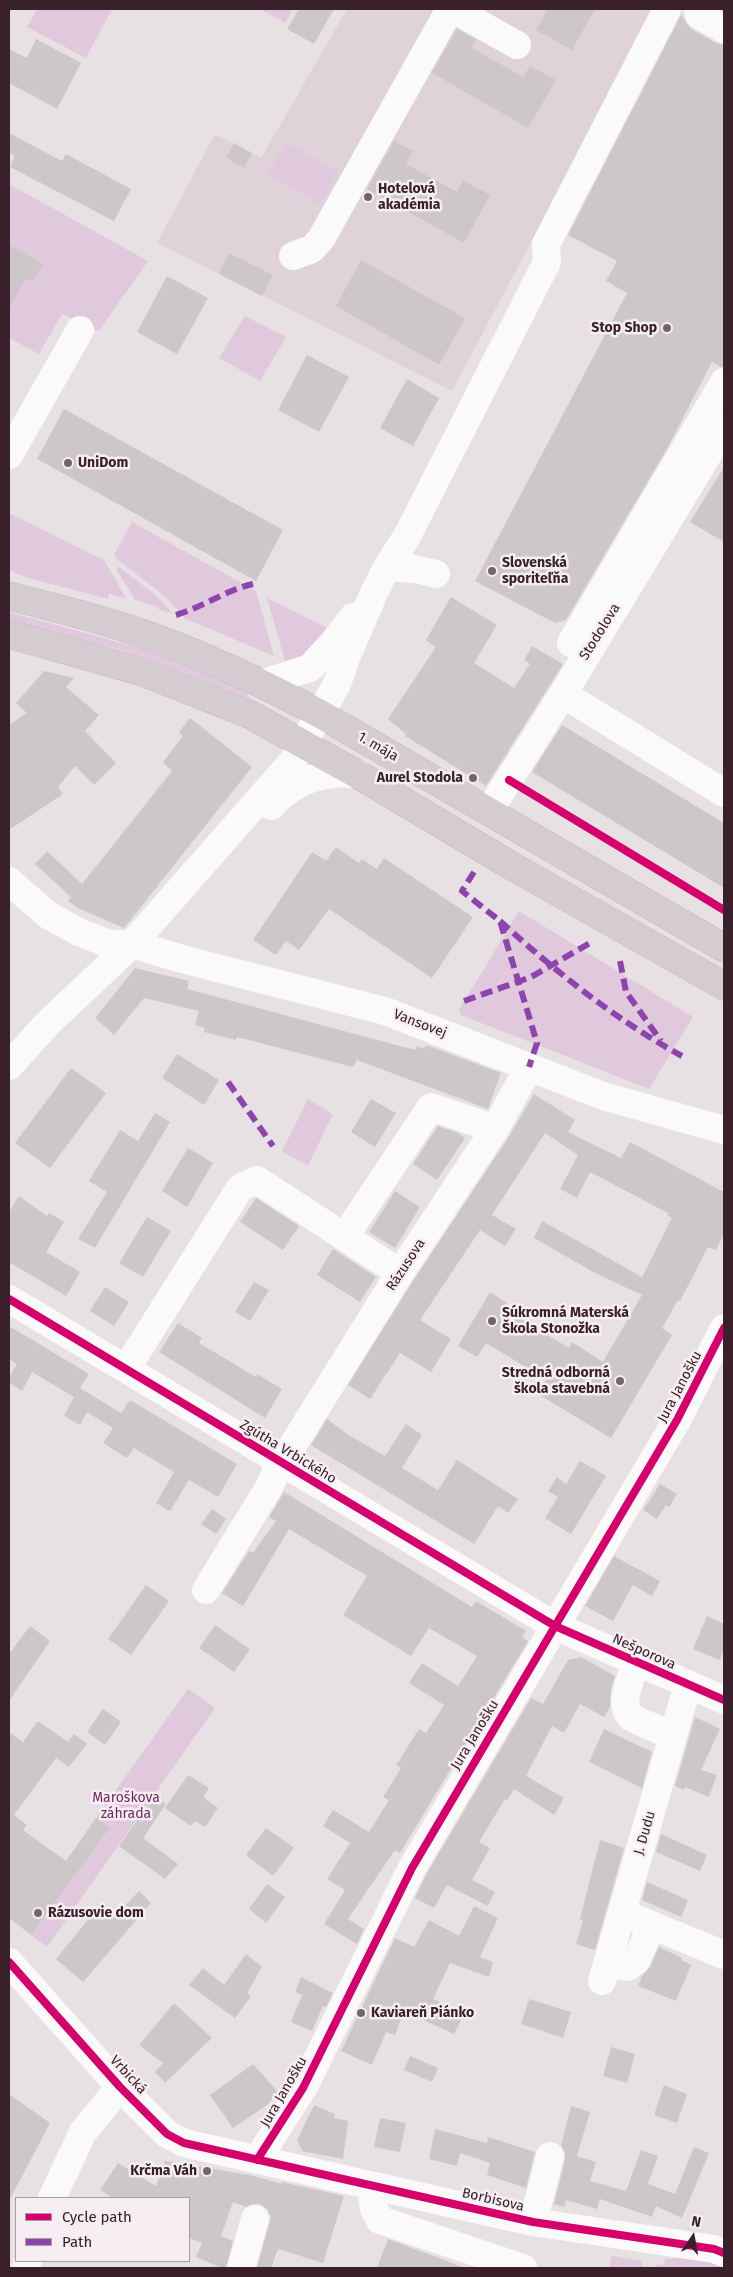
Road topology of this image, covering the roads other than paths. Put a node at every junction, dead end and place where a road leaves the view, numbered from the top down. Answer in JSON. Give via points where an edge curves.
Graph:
{"nodes":[{"id":1,"x":451,"y":9,"type":"edge"},
{"id":2,"x":667,"y":9,"type":"edge"},
{"id":3,"x":698,"y":9,"type":"edge"},
{"id":4,"x":724,"y":29,"type":"edge"},
{"id":5,"x":517,"y":45,"type":"dead end"},
{"id":6,"x":293,"y":256,"type":"dead end"},
{"id":7,"x":80,"y":330,"type":"dead end"},
{"id":8,"x":724,"y":382,"type":"edge"},
{"id":9,"x":724,"y":428,"type":"edge"},
{"id":10,"x":9,"y":455,"type":"edge"},
{"id":11,"x":717,"y":456,"type":"edge"},
{"id":12,"x":387,"y":567,"type":"junction"},
{"id":13,"x":436,"y":574,"type":"dead end"},
{"id":14,"x":9,"y":586,"type":"edge"},
{"id":15,"x":374,"y":593,"type":"junction"},
{"id":16,"x":9,"y":596,"type":"edge"},
{"id":17,"x":44,"y":605,"type":"junction"},
{"id":18,"x":9,"y":634,"type":"edge"},
{"id":19,"x":571,"y":643,"type":"dead end"},
{"id":20,"x":263,"y":683,"type":"junction"},
{"id":21,"x":563,"y":694,"type":"junction"},
{"id":22,"x":322,"y":714,"type":"junction"},
{"id":23,"x":304,"y":744,"type":"junction"},
{"id":24,"x":358,"y":774,"type":"junction"},
{"id":25,"x":724,"y":793,"type":"edge"},
{"id":26,"x":489,"y":811,"type":"junction"},
{"id":27,"x":206,"y":858,"type":"junction"},
{"id":28,"x":9,"y":881,"type":"edge"},
{"id":29,"x":121,"y":944,"type":"junction"},
{"id":30,"x":724,"y":948,"type":"edge"},
{"id":31,"x":724,"y":986,"type":"edge"},
{"id":32,"x":9,"y":1066,"type":"edge"},
{"id":33,"x":529,"y":1067,"type":"junction"},
{"id":34,"x":495,"y":1129,"type":"junction"},
{"id":35,"x":724,"y":1130,"type":"edge"},
{"id":36,"x":345,"y":1236,"type":"junction"},
{"id":37,"x":400,"y":1273,"type":"junction"},
{"id":38,"x":9,"y":1299,"type":"edge"},
{"id":39,"x":724,"y":1328,"type":"edge"},
{"id":40,"x":126,"y":1370,"type":"junction"},
{"id":41,"x":282,"y":1462,"type":"junction"},
{"id":42,"x":206,"y":1590,"type":"dead end"},
{"id":43,"x":555,"y":1626,"type":"junction"},
{"id":44,"x":637,"y":1662,"type":"junction"},
{"id":45,"x":688,"y":1684,"type":"junction"},
{"id":46,"x":724,"y":1700,"type":"edge"},
{"id":47,"x":659,"y":1730,"type":"dead end"},
{"id":48,"x":622,"y":1913,"type":"junction"},
{"id":49,"x":652,"y":1925,"type":"junction"},
{"id":50,"x":724,"y":1955,"type":"edge"},
{"id":51,"x":9,"y":1962,"type":"edge"},
{"id":52,"x":120,"y":2087,"type":"junction"},
{"id":53,"x":550,"y":2156,"type":"dead end"},
{"id":54,"x":257,"y":2160,"type":"junction"},
{"id":55,"x":371,"y":2186,"type":"junction"},
{"id":56,"x":52,"y":2197,"type":"edge"},
{"id":57,"x":255,"y":2219,"type":"dead end"},
{"id":58,"x":533,"y":2222,"type":"junction"},
{"id":59,"x":724,"y":2253,"type":"edge"},
{"id":60,"x":241,"y":2268,"type":"edge"},
{"id":61,"x":523,"y":2268,"type":"edge"}],
"edges":[{"from":1,"to":5,"type":"street"},
{"from":1,"to":6,"type":"street","via":[[321,239],[312,249]]},
{"from":2,"to":12,"type":"street","via":[[546,244],[546,262],[512,332],[406,538]]},
{"from":3,"to":4,"type":"street","via":[[699,15]]},
{"from":7,"to":10,"type":"street"},
{"from":8,"to":19,"type":"street"},
{"from":9,"to":11,"type":"street","name":"Stodolova"},
{"from":11,"to":21,"type":"street","name":"Stodolova"},
{"from":12,"to":13,"type":"street"},
{"from":12,"to":15,"type":"street"},
{"from":14,"to":17,"type":"main road"},
{"from":15,"to":20,"type":"street","via":[[310,668]]},
{"from":15,"to":22,"type":"street","via":[[338,684]]},
{"from":16,"to":17,"type":"main road","name":"1. mája"},
{"from":17,"to":20,"type":"main road","name":"1. mája","via":[[141,633]]},
{"from":18,"to":23,"type":"main road","via":[[177,684],[249,714]]},
{"from":20,"to":22,"type":"main road","name":"1. mája"},
{"from":21,"to":25,"type":"street"},
{"from":21,"to":26,"type":"street","name":"Stodolova"},
{"from":22,"to":23,"type":"street"},
{"from":22,"to":26,"type":"main road","name":"1. mája"},
{"from":23,"to":24,"type":"main road"},
{"from":23,"to":27,"type":"street","via":[[289,766]]},
{"from":24,"to":27,"type":"street","via":[[327,774],[300,783],[282,795],[238,843]]},
{"from":24,"to":31,"type":"main road"},
{"from":26,"to":30,"type":"main road","name":"1. mája"},
{"from":27,"to":29,"type":"street"},
{"from":28,"to":29,"type":"street","name":"Vansovej","via":[[48,915],[79,932]]},
{"from":29,"to":32,"type":"street"},
{"from":29,"to":33,"type":"street","name":"Vansovej","via":[[385,1011]]},
{"from":33,"to":34,"type":"street","name":"Rázusova"},
{"from":33,"to":35,"type":"street","name":"Vansovej","via":[[603,1096]]},
{"from":34,"to":36,"type":"street","via":[[431,1106]]},
{"from":34,"to":37,"type":"street","name":"Rázusova"},
{"from":36,"to":37,"type":"street"},
{"from":36,"to":40,"type":"street","via":[[257,1180],[240,1188]]},
{"from":37,"to":41,"type":"street","name":"Rázusova"},
{"from":38,"to":40,"type":"street","name":"Zgútha Vrbického"},
{"from":39,"to":43,"type":"street","name":"Jura Janošku","via":[[677,1420]]},
{"from":40,"to":41,"type":"street","name":"Zgútha Vrbického"},
{"from":41,"to":42,"type":"street","name":"Rázusova"},
{"from":41,"to":43,"type":"street","name":"Zgútha Vrbického"},
{"from":43,"to":44,"type":"street","name":"Nešporova"},
{"from":43,"to":54,"type":"street","name":"Jura Janošku","via":[[412,1868],[302,2088]]},
{"from":44,"to":45,"type":"street","name":"Nešporova"},
{"from":44,"to":47,"type":"street","via":[[625,1697],[625,1707],[632,1717]]},
{"from":45,"to":46,"type":"street","name":"Nešporova"},
{"from":45,"to":48,"type":"street","name":"J. Dudu"},
{"from":48,"to":49,"type":"street"},
{"from":48,"to":49,"type":"street","name":"J. Dudu","via":[[604,1972],[628,1967],[636,1961]]},
{"from":49,"to":50,"type":"street"},
{"from":51,"to":52,"type":"street","name":"Vrbická"},
{"from":52,"to":54,"type":"street","name":"Vrbická","via":[[167,2134],[184,2143]]},
{"from":52,"to":56,"type":"street","via":[[83,2132]]},
{"from":53,"to":58,"type":"street"},
{"from":54,"to":55,"type":"street","name":"Borbisova"},
{"from":55,"to":58,"type":"street","name":"Borbisova"},
{"from":55,"to":61,"type":"street","via":[[374,2209],[380,2220]]},
{"from":57,"to":60,"type":"street"},
{"from":58,"to":59,"type":"street","name":"Borbisova"}]}
